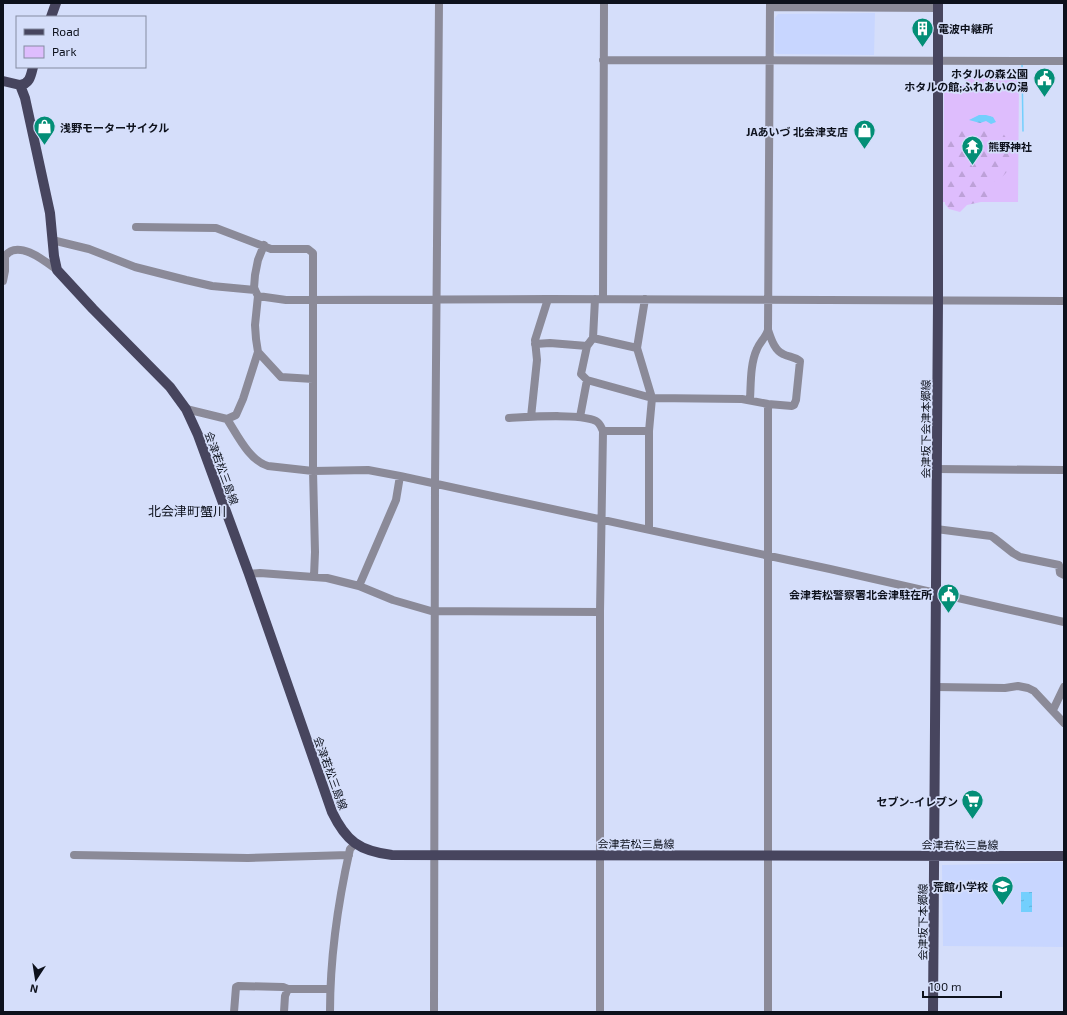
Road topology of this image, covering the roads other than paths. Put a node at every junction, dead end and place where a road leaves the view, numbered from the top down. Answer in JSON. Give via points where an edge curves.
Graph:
{"nodes":[{"id":1,"x":56,"y":3,"type":"edge"},
{"id":2,"x":439,"y":3,"type":"edge"},
{"id":3,"x":604,"y":3,"type":"edge"},
{"id":4,"x":770,"y":5,"type":"edge"},
{"id":5,"x":938,"y":5,"type":"edge"},
{"id":6,"x":51,"y":16,"type":"edge"},
{"id":7,"x":603,"y":60,"type":"junction"},
{"id":8,"x":770,"y":60,"type":"junction"},
{"id":9,"x":937,"y":61,"type":"junction"},
{"id":10,"x":1064,"y":61,"type":"edge"},
{"id":11,"x":33,"y":68,"type":"edge"},
{"id":12,"x":3,"y":81,"type":"edge"},
{"id":13,"x":20,"y":85,"type":"junction"},
{"id":14,"x":136,"y":227,"type":"dead end"},
{"id":15,"x":52,"y":240,"type":"junction"},
{"id":16,"x":264,"y":245,"type":"junction"},
{"id":17,"x":57,"y":270,"type":"junction"},
{"id":18,"x":3,"y":281,"type":"edge"},
{"id":19,"x":256,"y":293,"type":"junction"},
{"id":20,"x":313,"y":299,"type":"junction"},
{"id":21,"x":436,"y":299,"type":"junction"},
{"id":22,"x":548,"y":299,"type":"junction"},
{"id":23,"x":599,"y":299,"type":"junction"},
{"id":24,"x":645,"y":300,"type":"junction"},
{"id":25,"x":769,"y":300,"type":"junction"},
{"id":26,"x":1064,"y":300,"type":"edge"},
{"id":27,"x":938,"y":301,"type":"junction"},
{"id":28,"x":768,"y":330,"type":"junction"},
{"id":29,"x":593,"y":338,"type":"junction"},
{"id":30,"x":535,"y":344,"type":"junction"},
{"id":31,"x":587,"y":346,"type":"junction"},
{"id":32,"x":637,"y":348,"type":"junction"},
{"id":33,"x":258,"y":352,"type":"junction"},
{"id":34,"x":313,"y":379,"type":"junction"},
{"id":35,"x":587,"y":380,"type":"junction"},
{"id":36,"x":652,"y":398,"type":"junction"},
{"id":37,"x":750,"y":399,"type":"junction"},
{"id":38,"x":768,"y":404,"type":"junction"},
{"id":39,"x":186,"y":409,"type":"junction"},
{"id":40,"x":530,"y":417,"type":"junction"},
{"id":41,"x":580,"y":417,"type":"junction"},
{"id":42,"x":510,"y":418,"type":"dead end"},
{"id":43,"x":227,"y":420,"type":"junction"},
{"id":44,"x":649,"y":430,"type":"junction"},
{"id":45,"x":603,"y":431,"type":"junction"},
{"id":46,"x":936,"y":469,"type":"junction"},
{"id":47,"x":1064,"y":470,"type":"edge"},
{"id":48,"x":313,"y":471,"type":"junction"},
{"id":49,"x":400,"y":476,"type":"junction"},
{"id":50,"x":436,"y":484,"type":"junction"},
{"id":51,"x":602,"y":520,"type":"junction"},
{"id":52,"x":936,"y":529,"type":"junction"},
{"id":53,"x":649,"y":530,"type":"junction"},
{"id":54,"x":769,"y":556,"type":"junction"},
{"id":55,"x":249,"y":574,"type":"junction"},
{"id":56,"x":1064,"y":575,"type":"edge"},
{"id":57,"x":314,"y":576,"type":"junction"},
{"id":58,"x":359,"y":586,"type":"junction"},
{"id":59,"x":935,"y":593,"type":"junction"},
{"id":60,"x":436,"y":611,"type":"junction"},
{"id":61,"x":600,"y":612,"type":"junction"},
{"id":62,"x":1064,"y":622,"type":"edge"},
{"id":63,"x":936,"y":687,"type":"junction"},
{"id":64,"x":1064,"y":687,"type":"edge"},
{"id":65,"x":1053,"y":710,"type":"junction"},
{"id":66,"x":1064,"y":723,"type":"edge"},
{"id":67,"x":355,"y":844,"type":"junction"},
{"id":68,"x":74,"y":855,"type":"dead end"},
{"id":69,"x":349,"y":855,"type":"junction"},
{"id":70,"x":434,"y":855,"type":"junction"},
{"id":71,"x":599,"y":855,"type":"junction"},
{"id":72,"x":768,"y":855,"type":"junction"},
{"id":73,"x":934,"y":856,"type":"junction"},
{"id":74,"x":1064,"y":856,"type":"edge"},
{"id":75,"x":288,"y":989,"type":"junction"},
{"id":76,"x":330,"y":989,"type":"junction"},
{"id":77,"x":234,"y":1012,"type":"edge"},
{"id":78,"x":284,"y":1012,"type":"edge"},
{"id":79,"x":330,"y":1012,"type":"edge"},
{"id":80,"x":434,"y":1012,"type":"edge"},
{"id":81,"x":600,"y":1012,"type":"edge"},
{"id":82,"x":768,"y":1012,"type":"edge"},
{"id":83,"x":933,"y":1012,"type":"edge"}],
"edges":[{"from":1,"to":6,"type":"main road"},
{"from":2,"to":21,"type":"street"},
{"from":3,"to":7,"type":"street"},
{"from":4,"to":5,"type":"street"},
{"from":4,"to":8,"type":"street"},
{"from":5,"to":9,"type":"main road","name":"会津坂下会津本郷線"},
{"from":7,"to":8,"type":"street"},
{"from":7,"to":23,"type":"street"},
{"from":8,"to":9,"type":"street"},
{"from":8,"to":25,"type":"street"},
{"from":9,"to":10,"type":"street"},
{"from":9,"to":27,"type":"main road","name":"会津坂下会津本郷線"},
{"from":11,"to":13,"type":"main road","via":[[26,84]]},
{"from":12,"to":13,"type":"main road"},
{"from":13,"to":15,"type":"main road","via":[[50,213]]},
{"from":14,"to":16,"type":"street","via":[[216,228]]},
{"from":15,"to":17,"type":"main road"},
{"from":15,"to":19,"type":"street","via":[[89,249],[135,267],[212,286]]},
{"from":16,"to":19,"type":"street","via":[[255,275]]},
{"from":16,"to":20,"type":"street","via":[[271,248],[308,249],[313,253]]},
{"from":17,"to":18,"type":"street","via":[[33,253],[11,251],[5,256]]},
{"from":17,"to":39,"type":"main road","name":"会津若松三島線","via":[[170,387]]},
{"from":19,"to":20,"type":"street","via":[[286,300]]},
{"from":19,"to":33,"type":"street","via":[[255,325]]},
{"from":20,"to":21,"type":"street"},
{"from":20,"to":34,"type":"street"},
{"from":21,"to":22,"type":"street"},
{"from":21,"to":50,"type":"street"},
{"from":22,"to":23,"type":"street"},
{"from":22,"to":30,"type":"street"},
{"from":23,"to":24,"type":"street"},
{"from":23,"to":29,"type":"street"},
{"from":24,"to":25,"type":"street"},
{"from":24,"to":32,"type":"street"},
{"from":25,"to":27,"type":"street"},
{"from":25,"to":28,"type":"street"},
{"from":26,"to":27,"type":"street"},
{"from":27,"to":46,"type":"main road","name":"会津坂下会津本郷線"},
{"from":28,"to":37,"type":"street","via":[[756,350]]},
{"from":28,"to":38,"type":"street","via":[[778,351],[797,358],[800,362],[794,405]]},
{"from":29,"to":31,"type":"street"},
{"from":29,"to":32,"type":"street"},
{"from":30,"to":31,"type":"street"},
{"from":30,"to":40,"type":"street","via":[[537,360]]},
{"from":31,"to":35,"type":"street","via":[[580,374]]},
{"from":32,"to":36,"type":"street"},
{"from":33,"to":34,"type":"street","via":[[282,378]]},
{"from":33,"to":43,"type":"street","via":[[236,415]]},
{"from":34,"to":48,"type":"street"},
{"from":35,"to":36,"type":"street"},
{"from":35,"to":41,"type":"street"},
{"from":36,"to":37,"type":"street"},
{"from":36,"to":44,"type":"street"},
{"from":37,"to":38,"type":"street"},
{"from":38,"to":54,"type":"street"},
{"from":39,"to":43,"type":"street"},
{"from":39,"to":55,"type":"main road","name":"会津若松三島線"},
{"from":40,"to":41,"type":"street"},
{"from":40,"to":42,"type":"street"},
{"from":41,"to":45,"type":"street","via":[[596,421]]},
{"from":43,"to":48,"type":"street","via":[[262,464]]},
{"from":44,"to":45,"type":"street"},
{"from":44,"to":53,"type":"street"},
{"from":45,"to":51,"type":"street"},
{"from":46,"to":47,"type":"street"},
{"from":46,"to":52,"type":"main road","name":"会津坂下会津本郷線"},
{"from":48,"to":49,"type":"street","via":[[368,470]]},
{"from":48,"to":57,"type":"street"},
{"from":49,"to":50,"type":"street"},
{"from":49,"to":58,"type":"street","via":[[396,500]]},
{"from":50,"to":51,"type":"street"},
{"from":50,"to":60,"type":"street"},
{"from":51,"to":53,"type":"street"},
{"from":51,"to":61,"type":"street"},
{"from":52,"to":56,"type":"street","via":[[991,536],[1020,557],[1059,565],[1060,573]]},
{"from":52,"to":59,"type":"main road","name":"会津坂下会津本郷線"},
{"from":53,"to":54,"type":"street"},
{"from":54,"to":59,"type":"street"},
{"from":54,"to":72,"type":"street"},
{"from":55,"to":57,"type":"street"},
{"from":55,"to":67,"type":"main road","name":"会津若松三島線","via":[[332,812],[340,827]]},
{"from":57,"to":58,"type":"street"},
{"from":58,"to":60,"type":"street","via":[[393,600]]},
{"from":59,"to":62,"type":"street"},
{"from":59,"to":63,"type":"main road","name":"会津坂下会津本郷線"},
{"from":60,"to":61,"type":"street"},
{"from":60,"to":70,"type":"street"},
{"from":61,"to":71,"type":"street"},
{"from":63,"to":65,"type":"street","via":[[1018,686],[1034,691]]},
{"from":63,"to":73,"type":"main road","name":"会津坂下会津本郷線"},
{"from":64,"to":65,"type":"street"},
{"from":65,"to":66,"type":"street"},
{"from":67,"to":69,"type":"street","via":[[351,847]]},
{"from":67,"to":70,"type":"main road","name":"会津若松三島線","via":[[382,854]]},
{"from":68,"to":69,"type":"street","via":[[248,858]]},
{"from":69,"to":76,"type":"street","via":[[338,917]]},
{"from":70,"to":71,"type":"main road","name":"会津若松三島線"},
{"from":70,"to":80,"type":"street"},
{"from":71,"to":72,"type":"main road","name":"会津若松三島線"},
{"from":71,"to":81,"type":"street"},
{"from":72,"to":73,"type":"main road","name":"会津若松三島線"},
{"from":72,"to":82,"type":"street"},
{"from":73,"to":74,"type":"main road","name":"会津若松三島線"},
{"from":73,"to":83,"type":"main road","name":"会津坂下本郷線"},
{"from":75,"to":76,"type":"street"},
{"from":75,"to":77,"type":"street","via":[[238,986]]},
{"from":75,"to":78,"type":"street"},
{"from":76,"to":79,"type":"street"}]}
